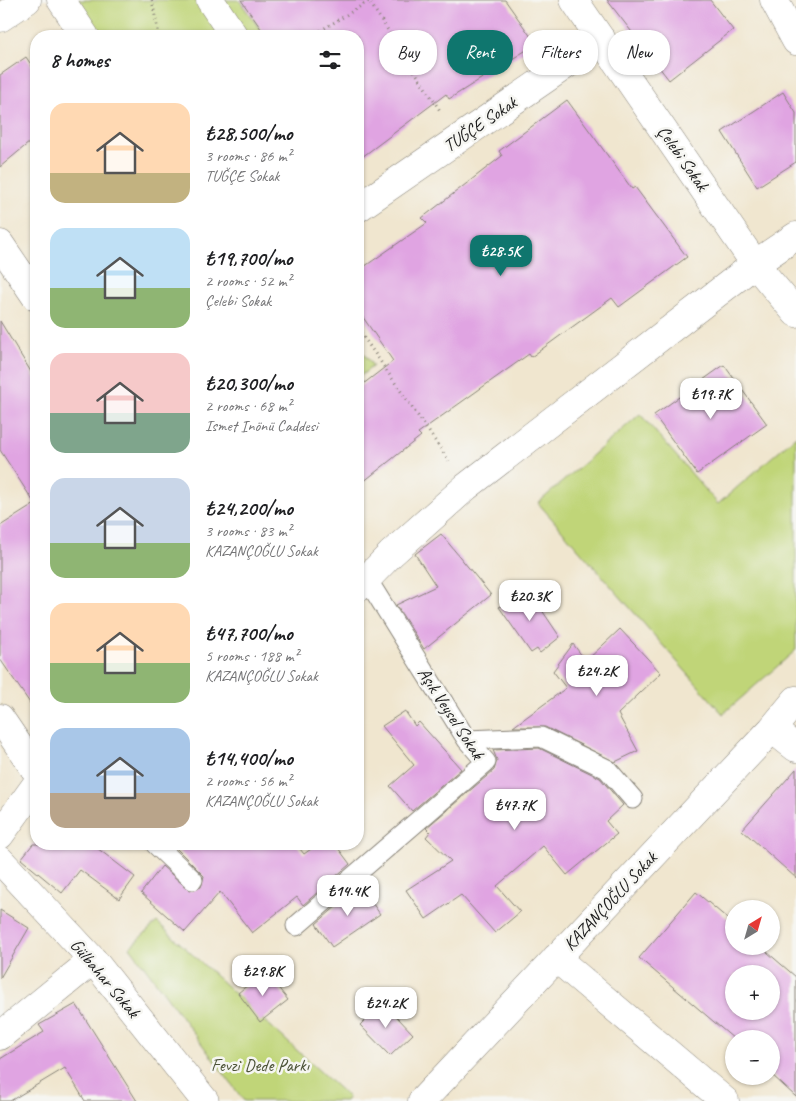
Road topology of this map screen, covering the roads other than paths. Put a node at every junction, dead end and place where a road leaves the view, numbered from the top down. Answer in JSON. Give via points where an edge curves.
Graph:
{"nodes":[{"id":1,"x":27,"y":0,"type":"edge"},
{"id":2,"x":61,"y":0,"type":"edge"},
{"id":3,"x":210,"y":0,"type":"edge"},
{"id":4,"x":574,"y":0,"type":"edge"},
{"id":5,"x":774,"y":0,"type":"edge"},
{"id":6,"x":0,"y":18,"type":"edge"},
{"id":7,"x":81,"y":30,"type":"edge"},
{"id":8,"x":230,"y":30,"type":"edge"},
{"id":9,"x":602,"y":40,"type":"junction"},
{"id":10,"x":796,"y":41,"type":"edge"},
{"id":11,"x":364,"y":204,"type":"edge"},
{"id":12,"x":796,"y":236,"type":"edge"},
{"id":13,"x":5,"y":261,"type":"edge"},
{"id":14,"x":755,"y":264,"type":"junction"},
{"id":15,"x":30,"y":291,"type":"edge"},
{"id":16,"x":796,"y":313,"type":"edge"},
{"id":17,"x":364,"y":582,"type":"edge"},
{"id":18,"x":364,"y":587,"type":"edge"},
{"id":19,"x":796,"y":700,"type":"edge"},
{"id":20,"x":0,"y":718,"type":"edge"},
{"id":21,"x":772,"y":729,"type":"junction"},
{"id":22,"x":468,"y":740,"type":"junction"},
{"id":23,"x":796,"y":748,"type":"edge"},
{"id":24,"x":30,"y":762,"type":"edge"},
{"id":25,"x":30,"y":794,"type":"edge"},
{"id":26,"x":633,"y":799,"type":"dead end"},
{"id":27,"x":0,"y":836,"type":"edge"},
{"id":28,"x":161,"y":850,"type":"edge"},
{"id":29,"x":0,"y":860,"type":"edge"},
{"id":30,"x":193,"y":880,"type":"dead end"},
{"id":31,"x":296,"y":926,"type":"dead end"},
{"id":32,"x":556,"y":958,"type":"junction"},
{"id":33,"x":93,"y":960,"type":"junction"},
{"id":34,"x":0,"y":1036,"type":"edge"},
{"id":35,"x":205,"y":1101,"type":"edge"},
{"id":36,"x":422,"y":1101,"type":"edge"},
{"id":37,"x":725,"y":1101,"type":"edge"}],
"edges":[{"from":1,"to":6,"type":"street"},
{"from":2,"to":7,"type":"street"},
{"from":3,"to":8,"type":"street"},
{"from":4,"to":9,"type":"street","name":"Çelebi Sokak"},
{"from":5,"to":10,"type":"street"},
{"from":9,"to":11,"type":"street","name":"TUĞÇE Sokak"},
{"from":9,"to":14,"type":"street","name":"Çelebi Sokak"},
{"from":12,"to":14,"type":"street"},
{"from":13,"to":15,"type":"street"},
{"from":14,"to":16,"type":"street","name":"Çelebi Sokak"},
{"from":14,"to":17,"type":"street","via":[[466,487]]},
{"from":18,"to":22,"type":"lane","name":"Aşık Veysel Sokak"},
{"from":19,"to":21,"type":"street","name":"KAZANÇOĞLU Sokak"},
{"from":20,"to":24,"type":"street"},
{"from":21,"to":23,"type":"street"},
{"from":21,"to":32,"type":"street","name":"KAZANÇOĞLU Sokak"},
{"from":22,"to":26,"type":"lane","via":[[540,736],[607,769]]},
{"from":22,"to":31,"type":"lane","name":"Aşık Veysel Sokak","via":[[486,762]]},
{"from":25,"to":27,"type":"street"},
{"from":28,"to":30,"type":"lane"},
{"from":29,"to":33,"type":"street","name":"Gülbahar Sokak"},
{"from":32,"to":36,"type":"street","name":"KAZANÇOĞLU Sokak"},
{"from":32,"to":37,"type":"street"},
{"from":33,"to":34,"type":"street"},
{"from":33,"to":35,"type":"street","name":"Gülbahar Sokak"}]}
